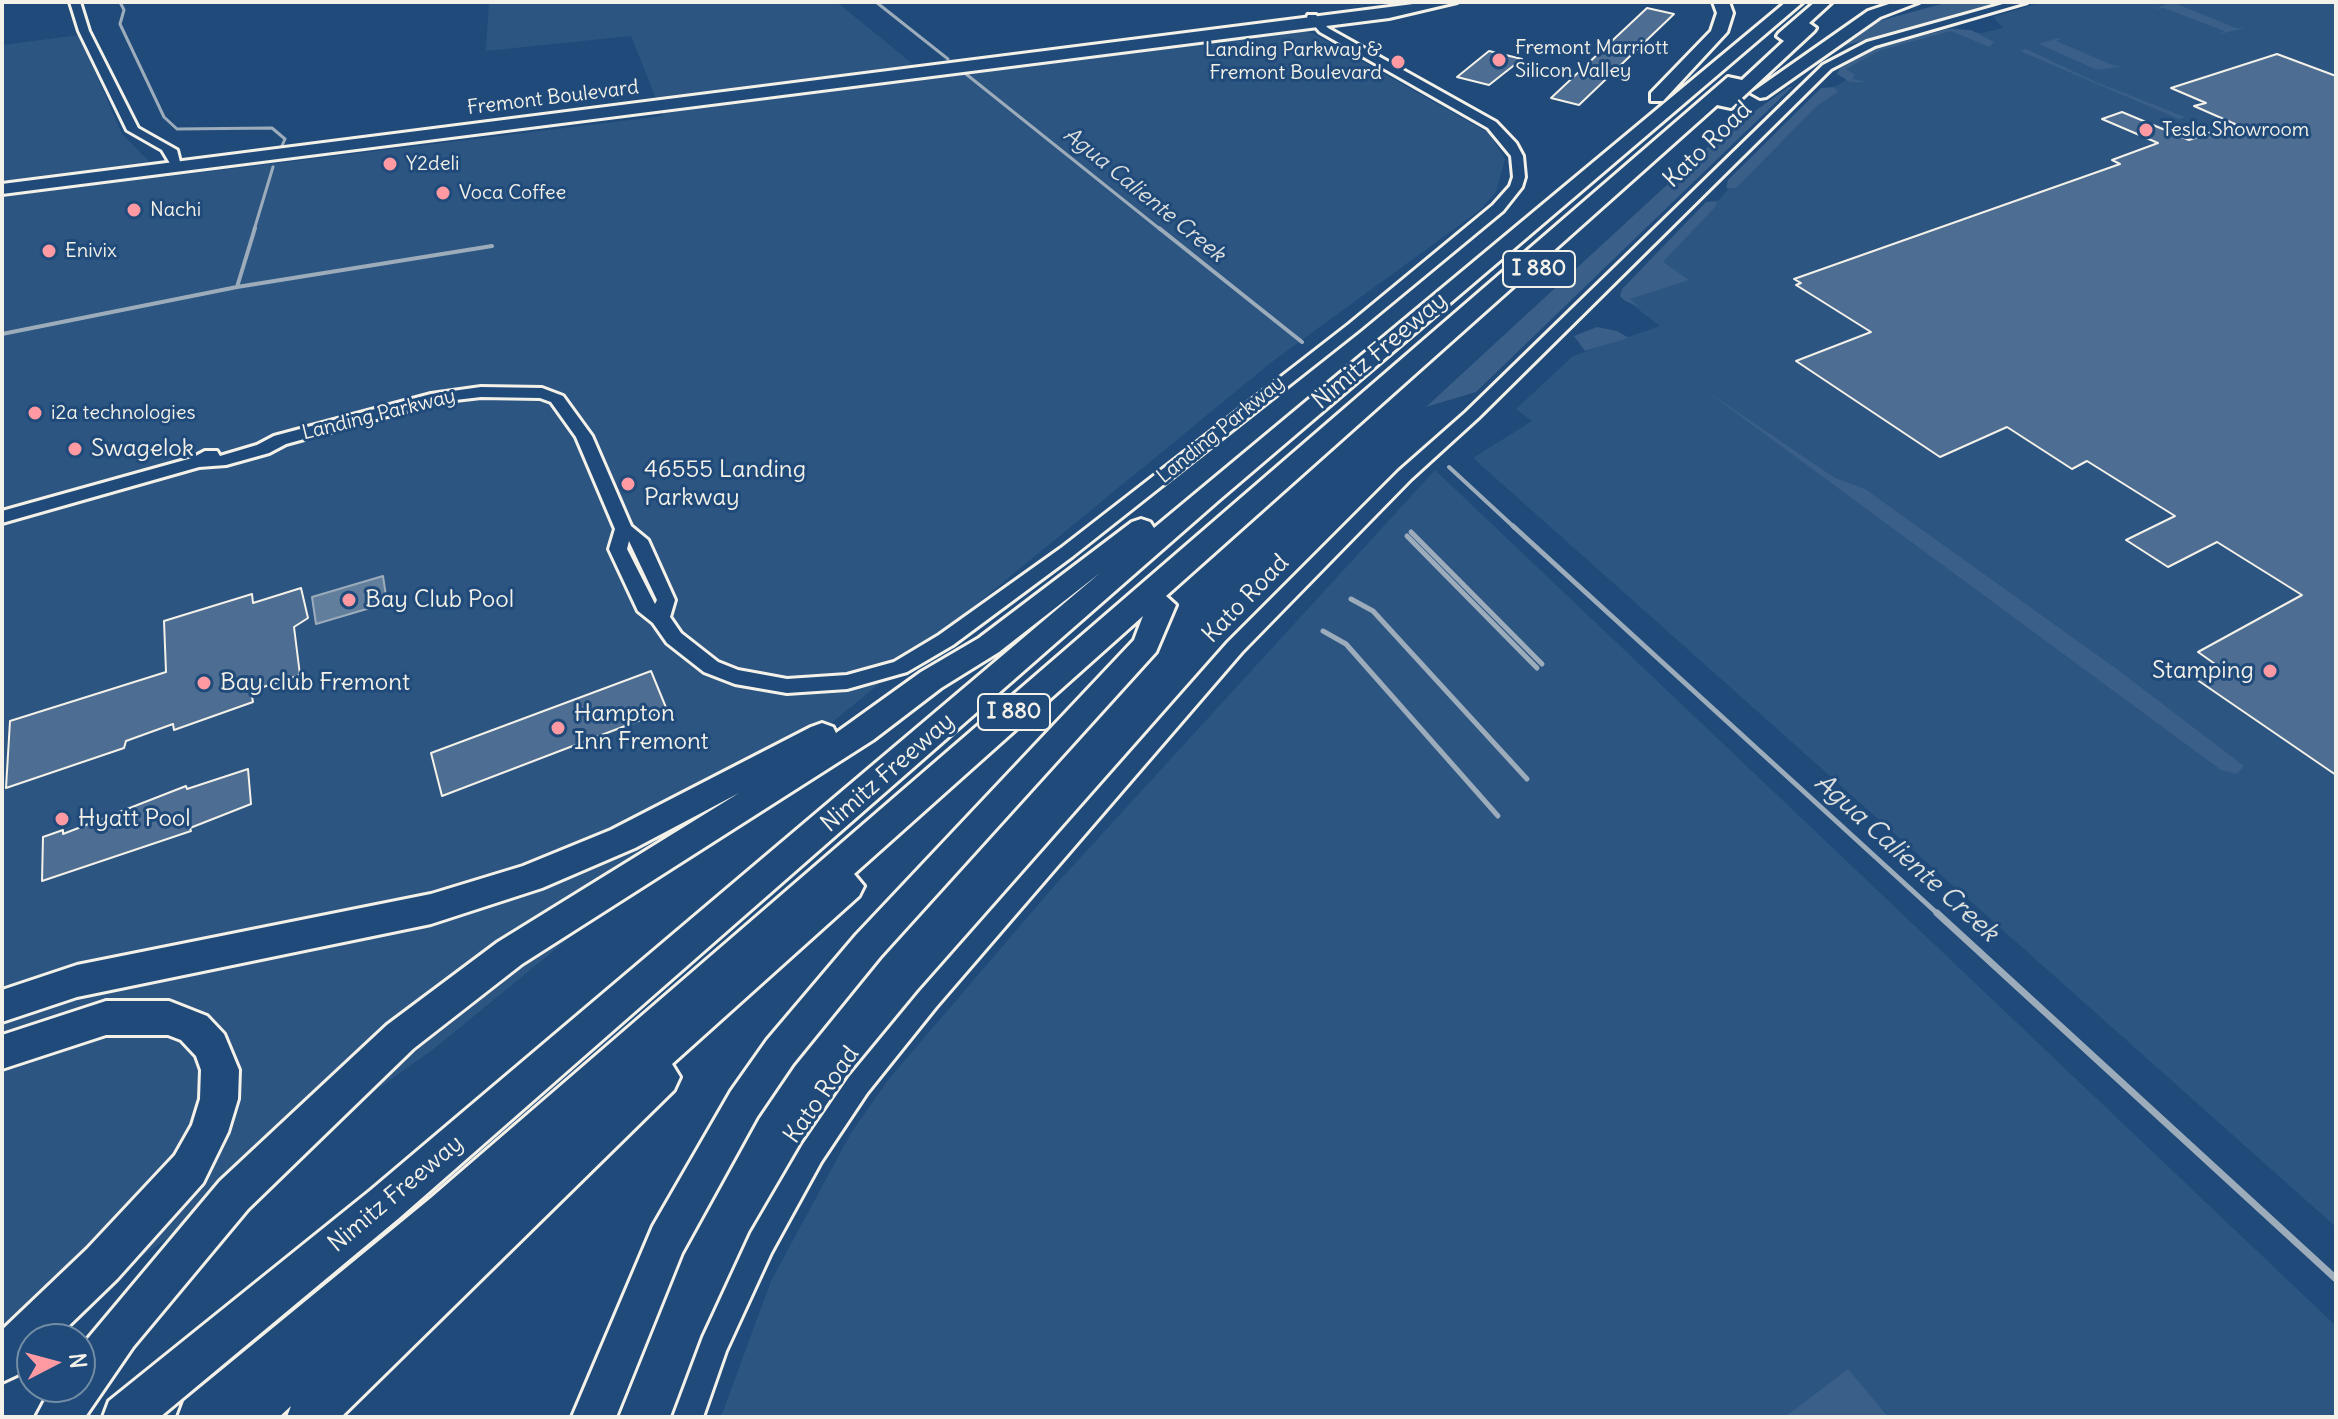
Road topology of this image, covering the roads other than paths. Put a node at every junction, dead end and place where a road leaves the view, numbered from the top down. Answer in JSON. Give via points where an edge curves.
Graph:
{"nodes":[{"id":1,"x":75,"y":2,"type":"edge"},
{"id":2,"x":1421,"y":2,"type":"edge"},
{"id":3,"x":1450,"y":2,"type":"edge"},
{"id":4,"x":1721,"y":2,"type":"edge"},
{"id":5,"x":1795,"y":2,"type":"edge"},
{"id":6,"x":1824,"y":2,"type":"edge"},
{"id":7,"x":1836,"y":2,"type":"edge"},
{"id":8,"x":1911,"y":2,"type":"edge"},
{"id":9,"x":2022,"y":2,"type":"edge"},
{"id":10,"x":1315,"y":20,"type":"junction"},
{"id":11,"x":1722,"y":106,"type":"junction"},
{"id":12,"x":1614,"y":155,"type":"junction"},
{"id":13,"x":178,"y":167,"type":"junction"},
{"id":14,"x":57,"y":182,"type":"junction"},
{"id":15,"x":7,"y":188,"type":"edge"},
{"id":16,"x":2,"y":208,"type":"edge"},
{"id":17,"x":1210,"y":494,"type":"junction"},
{"id":18,"x":2,"y":517,"type":"edge"},
{"id":19,"x":1162,"y":605,"type":"junction"},
{"id":20,"x":931,"y":680,"type":"junction"},
{"id":21,"x":723,"y":998,"type":"junction"},
{"id":22,"x":2,"y":1006,"type":"edge"},
{"id":23,"x":2,"y":1052,"type":"edge"},
{"id":24,"x":2,"y":1360,"type":"edge"},
{"id":25,"x":96,"y":1364,"type":"edge"},
{"id":26,"x":125,"y":1417,"type":"edge"},
{"id":27,"x":200,"y":1417,"type":"edge"},
{"id":28,"x":246,"y":1417,"type":"edge"},
{"id":29,"x":309,"y":1417,"type":"edge"},
{"id":30,"x":594,"y":1417,"type":"edge"},
{"id":31,"x":688,"y":1417,"type":"edge"}],
"edges":[{"from":1,"to":13,"type":"street","via":[[133,130],[166,147]]},
{"from":2,"to":10,"type":"main road","name":"Fremont Boulevard"},
{"from":3,"to":10,"type":"main road","name":"Fremont Boulevard"},
{"from":4,"to":12,"type":"highway","via":[[1725,13],[1719,32],[1625,125],[1611,142]]},
{"from":5,"to":12,"type":"highway","name":"Nimitz Freeway","number":"I 880"},
{"from":6,"to":27,"type":"highway","number":"I 880","via":[[445,1212]]},
{"from":7,"to":11,"type":"highway","name":"Nimitz Freeway","number":"I 880"},
{"from":8,"to":11,"type":"highway","via":[[1859,23],[1744,105]]},
{"from":9,"to":31,"type":"street","name":"Kato Road","via":[[1871,44],[1827,67],[1405,475],[1225,658],[858,1085],[761,1243],[713,1347]]},
{"from":10,"to":13,"type":"main road","name":"Fremont Boulevard"},
{"from":10,"to":18,"type":"street","name":"Landing Parkway","via":[[1504,135],[1520,166],[1516,187],[1354,327],[1104,525],[922,656],[876,675],[847,682],[761,684],[693,656],[645,606],[618,549],[624,529],[584,436],[567,415],[529,402],[527,394],[437,397]]},
{"from":11,"to":19,"type":"highway","name":"Nimitz Freeway","number":"I 880"},
{"from":12,"to":17,"type":"highway","name":"Nimitz Freeway","number":"I 880"},
{"from":13,"to":14,"type":"main road","name":"Fremont Boulevard"},
{"from":14,"to":15,"type":"main road","name":"Fremont Boulevard"},
{"from":14,"to":16,"type":"main road"},
{"from":15,"to":16,"type":"main road"},
{"from":17,"to":20,"type":"highway","via":[[1167,509],[989,645]]},
{"from":17,"to":26,"type":"highway","name":"Nimitz Freeway","number":"I 880","via":[[409,1184]]},
{"from":19,"to":21,"type":"highway","name":"Nimitz Freeway","number":"I 880"},
{"from":19,"to":30,"type":"highway","via":[[1146,645],[868,946],[780,1052],[721,1142],[667,1240]]},
{"from":20,"to":22,"type":"highway","via":[[635,833],[530,878],[431,909],[77,981]]},
{"from":20,"to":25,"type":"highway","via":[[862,732],[556,923],[456,993],[290,1138],[169,1269]]},
{"from":21,"to":28,"type":"highway","name":"Nimitz Freeway","number":"I 880"},
{"from":21,"to":29,"type":"highway","via":[[670,1068]]},
{"from":23,"to":24,"type":"highway","via":[[106,1018],[169,1018],[194,1028],[211,1046],[220,1070],[219,1099],[209,1132],[189,1169],[102,1264]]}]}
